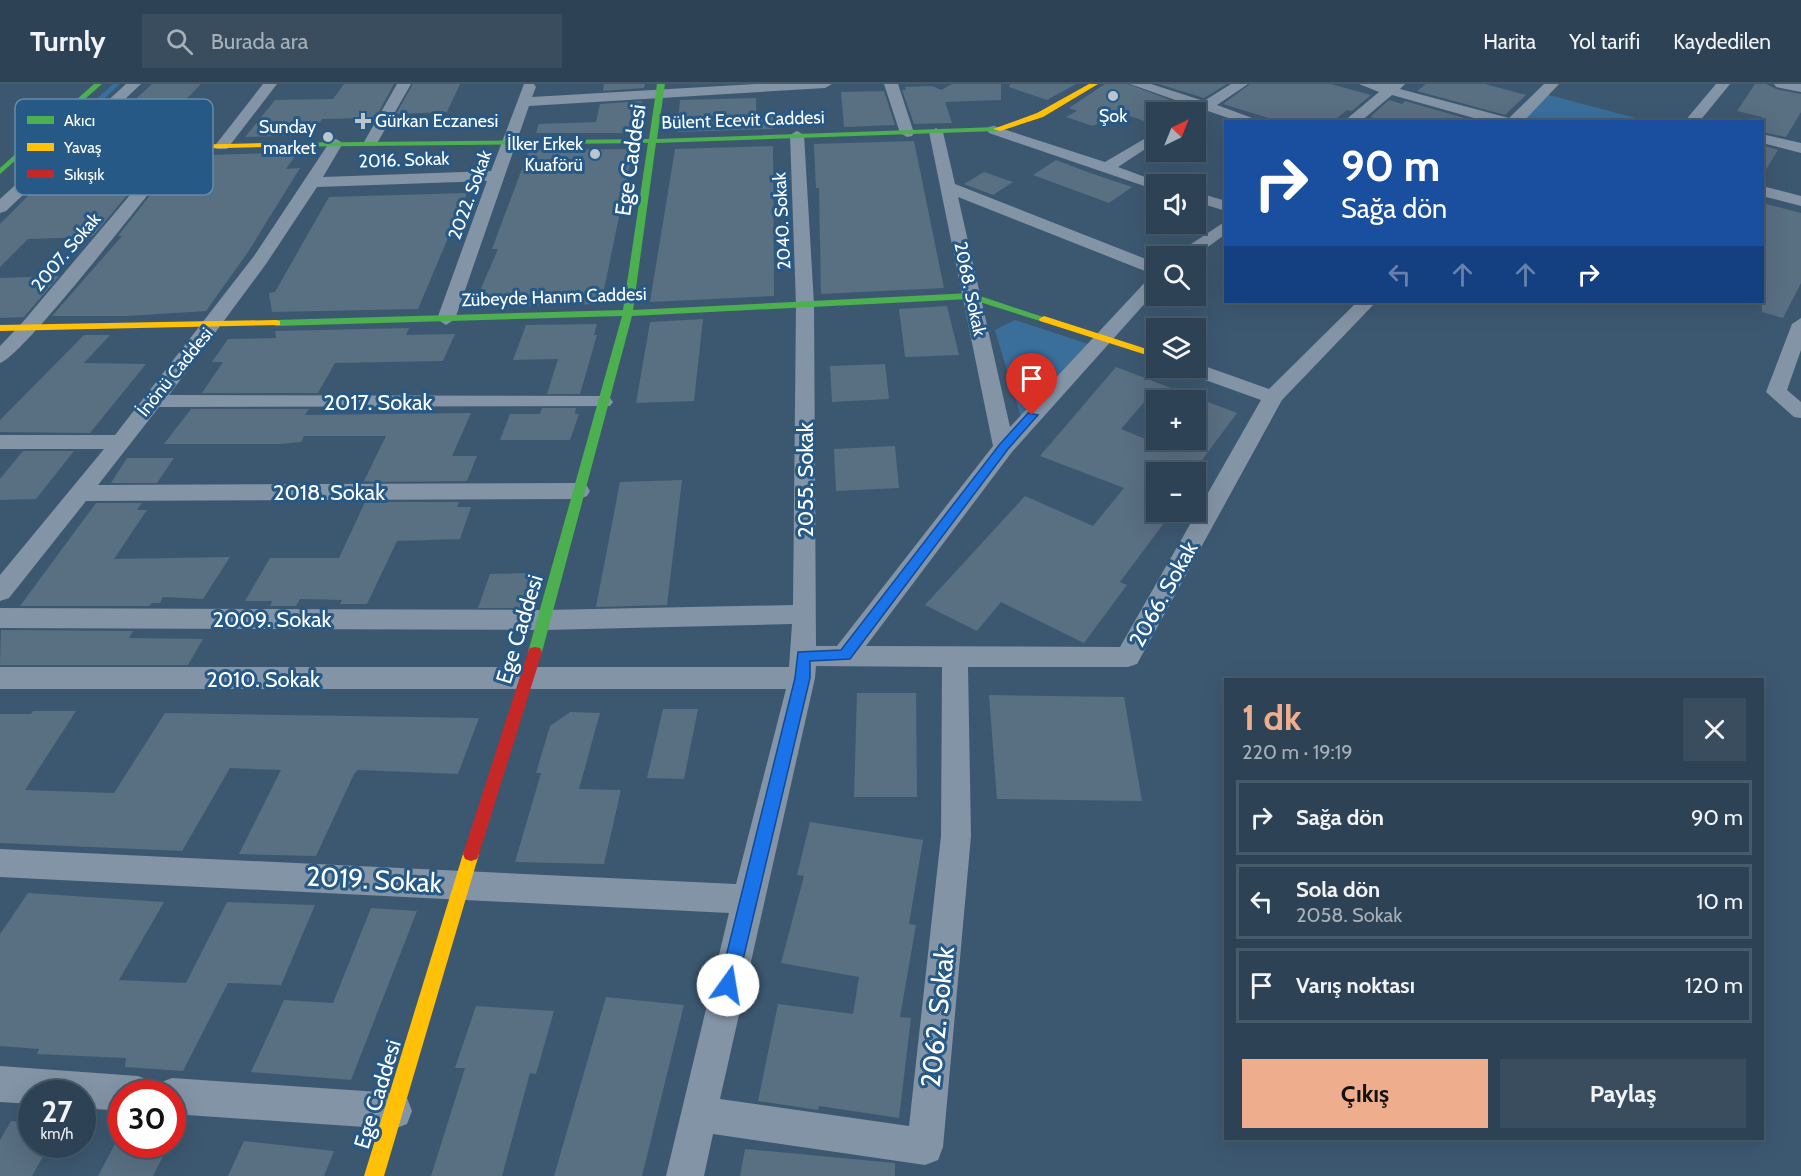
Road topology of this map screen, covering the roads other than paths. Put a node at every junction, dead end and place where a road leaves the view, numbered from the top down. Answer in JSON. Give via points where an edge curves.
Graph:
{"nodes":[{"id":1,"x":98,"y":84,"type":"edge"},
{"id":2,"x":134,"y":84,"type":"edge"},
{"id":3,"x":270,"y":84,"type":"edge"},
{"id":4,"x":404,"y":84,"type":"edge"},
{"id":5,"x":530,"y":84,"type":"edge"},
{"id":6,"x":825,"y":84,"type":"edge"},
{"id":7,"x":891,"y":84,"type":"edge"},
{"id":8,"x":1094,"y":84,"type":"edge"},
{"id":9,"x":1137,"y":84,"type":"edge"},
{"id":10,"x":1241,"y":84,"type":"edge"},
{"id":11,"x":1366,"y":84,"type":"edge"},
{"id":12,"x":1528,"y":84,"type":"edge"},
{"id":13,"x":1723,"y":84,"type":"edge"},
{"id":14,"x":1781,"y":84,"type":"edge"},
{"id":15,"x":1549,"y":86,"type":"edge"},
{"id":16,"x":1394,"y":87,"type":"edge"},
{"id":17,"x":1801,"y":88,"type":"edge"},
{"id":18,"x":661,"y":90,"type":"edge"},
{"id":19,"x":81,"y":99,"type":"edge"},
{"id":20,"x":118,"y":99,"type":"edge"},
{"id":21,"x":524,"y":102,"type":"junction"},
{"id":22,"x":1182,"y":102,"type":"edge"},
{"id":23,"x":1206,"y":105,"type":"edge"},
{"id":24,"x":1206,"y":110,"type":"edge"},
{"id":25,"x":1247,"y":120,"type":"edge"},
{"id":26,"x":1353,"y":120,"type":"edge"},
{"id":27,"x":1500,"y":120,"type":"edge"},
{"id":28,"x":1516,"y":120,"type":"edge"},
{"id":29,"x":1694,"y":120,"type":"edge"},
{"id":30,"x":994,"y":130,"type":"junction"},
{"id":31,"x":936,"y":132,"type":"junction"},
{"id":32,"x":907,"y":133,"type":"junction"},
{"id":33,"x":797,"y":135,"type":"junction"},
{"id":34,"x":1764,"y":139,"type":"edge"},
{"id":35,"x":510,"y":141,"type":"junction"},
{"id":36,"x":655,"y":141,"type":"junction"},
{"id":37,"x":336,"y":142,"type":"junction"},
{"id":38,"x":371,"y":142,"type":"junction"},
{"id":39,"x":1146,"y":142,"type":"edge"},
{"id":40,"x":213,"y":146,"type":"edge"},
{"id":41,"x":222,"y":146,"type":"junction"},
{"id":42,"x":1801,"y":148,"type":"edge"},
{"id":43,"x":15,"y":158,"type":"edge"},
{"id":44,"x":1105,"y":169,"type":"junction"},
{"id":45,"x":0,"y":172,"type":"edge"},
{"id":46,"x":497,"y":176,"type":"junction"},
{"id":47,"x":313,"y":182,"type":"junction"},
{"id":48,"x":1146,"y":182,"type":"edge"},
{"id":49,"x":948,"y":187,"type":"junction"},
{"id":50,"x":1764,"y":192,"type":"edge"},
{"id":51,"x":15,"y":194,"type":"edge"},
{"id":52,"x":138,"y":195,"type":"edge"},
{"id":53,"x":1206,"y":200,"type":"edge"},
{"id":54,"x":1801,"y":201,"type":"edge"},
{"id":55,"x":1224,"y":205,"type":"edge"},
{"id":56,"x":0,"y":208,"type":"edge"},
{"id":57,"x":1224,"y":227,"type":"edge"},
{"id":58,"x":1199,"y":246,"type":"edge"},
{"id":59,"x":1146,"y":265,"type":"edge"},
{"id":60,"x":1146,"y":291,"type":"edge"},
{"id":61,"x":971,"y":296,"type":"junction"},
{"id":62,"x":1366,"y":303,"type":"edge"},
{"id":63,"x":805,"y":304,"type":"junction"},
{"id":64,"x":628,"y":313,"type":"junction"},
{"id":65,"x":446,"y":318,"type":"junction"},
{"id":66,"x":1801,"y":324,"type":"edge"},
{"id":67,"x":213,"y":325,"type":"junction"},
{"id":68,"x":29,"y":327,"type":"junction"},
{"id":69,"x":0,"y":328,"type":"edge"},
{"id":70,"x":1103,"y":336,"type":"junction"},
{"id":71,"x":1146,"y":351,"type":"edge"},
{"id":72,"x":0,"y":357,"type":"edge"},
{"id":73,"x":1206,"y":374,"type":"edge"},
{"id":74,"x":1273,"y":397,"type":"junction"},
{"id":75,"x":152,"y":401,"type":"junction"},
{"id":76,"x":603,"y":402,"type":"junction"},
{"id":77,"x":1801,"y":412,"type":"edge"},
{"id":78,"x":0,"y":442,"type":"edge"},
{"id":79,"x":120,"y":442,"type":"junction"},
{"id":80,"x":1004,"y":447,"type":"junction"},
{"id":81,"x":579,"y":491,"type":"junction"},
{"id":82,"x":79,"y":493,"type":"junction"},
{"id":83,"x":0,"y":592,"type":"edge"},
{"id":84,"x":805,"y":614,"type":"junction"},
{"id":85,"x":0,"y":618,"type":"edge"},
{"id":86,"x":545,"y":620,"type":"junction"},
{"id":87,"x":845,"y":656,"type":"junction"},
{"id":88,"x":1128,"y":657,"type":"joint"},
{"id":89,"x":955,"y":658,"type":"junction"},
{"id":90,"x":803,"y":667,"type":"junction"},
{"id":91,"x":0,"y":678,"type":"edge"},
{"id":92,"x":526,"y":679,"type":"junction"},
{"id":93,"x":0,"y":862,"type":"edge"},
{"id":94,"x":461,"y":884,"type":"junction"},
{"id":95,"x":748,"y":899,"type":"junction"},
{"id":96,"x":0,"y":1084,"type":"edge"},
{"id":97,"x":108,"y":1092,"type":"edge"},
{"id":98,"x":186,"y":1097,"type":"edge"},
{"id":99,"x":394,"y":1111,"type":"junction"},
{"id":100,"x":699,"y":1114,"type":"junction"},
{"id":101,"x":374,"y":1176,"type":"edge"},
{"id":102,"x":685,"y":1176,"type":"edge"}],
"edges":[{"from":1,"to":19,"type":"street"},
{"from":2,"to":20,"type":"street"},
{"from":3,"to":41,"type":"street"},
{"from":4,"to":38,"type":"street"},
{"from":5,"to":21,"type":"street","name":"2022. Sokak"},
{"from":6,"to":18,"type":"street"},
{"from":7,"to":32,"type":"street"},
{"from":8,"to":30,"type":"street","name":"Bülent Ecevit Caddesi","via":[[1040,115]]},
{"from":9,"to":22,"type":"street"},
{"from":10,"to":23,"type":"street"},
{"from":11,"to":16,"type":"street"},
{"from":12,"to":15,"type":"street"},
{"from":13,"to":29,"type":"street"},
{"from":14,"to":17,"type":"street"},
{"from":15,"to":28,"type":"street"},
{"from":16,"to":26,"type":"street"},
{"from":16,"to":27,"type":"street"},
{"from":18,"to":21,"type":"street"},
{"from":18,"to":36,"type":"street","name":"Ege Caddesi"},
{"from":21,"to":35,"type":"street","name":"2022. Sokak"},
{"from":24,"to":25,"type":"street"},
{"from":30,"to":31,"type":"street","name":"Bülent Ecevit Caddesi"},
{"from":30,"to":44,"type":"street"},
{"from":31,"to":32,"type":"street","name":"Bülent Ecevit Caddesi"},
{"from":31,"to":49,"type":"street","name":"2068. Sokak"},
{"from":32,"to":33,"type":"street","name":"Bülent Ecevit Caddesi"},
{"from":33,"to":36,"type":"street","name":"Bülent Ecevit Caddesi"},
{"from":33,"to":63,"type":"street","name":"2040. Sokak"},
{"from":34,"to":42,"type":"street"},
{"from":35,"to":36,"type":"street","name":"Bülent Ecevit Caddesi"},
{"from":35,"to":38,"type":"street","name":"Bülent Ecevit Caddesi"},
{"from":35,"to":46,"type":"street","name":"2022. Sokak"},
{"from":36,"to":64,"type":"street","name":"Ege Caddesi"},
{"from":37,"to":38,"type":"street","name":"Bülent Ecevit Caddesi"},
{"from":37,"to":41,"type":"street","name":"Bülent Ecevit Caddesi"},
{"from":37,"to":47,"type":"street","name":"İnönü Caddesi"},
{"from":39,"to":44,"type":"street"},
{"from":40,"to":41,"type":"street","name":"Bülent Ecevit Caddesi"},
{"from":43,"to":45,"type":"street"},
{"from":44,"to":48,"type":"street"},
{"from":46,"to":47,"type":"street","name":"2016. Sokak"},
{"from":46,"to":65,"type":"street","name":"2022. Sokak"},
{"from":47,"to":67,"type":"street","name":"İnönü Caddesi"},
{"from":49,"to":59,"type":"street"},
{"from":49,"to":61,"type":"street","name":"2068. Sokak"},
{"from":50,"to":54,"type":"street"},
{"from":51,"to":56,"type":"street"},
{"from":52,"to":68,"type":"street","name":"2007. Sokak"},
{"from":53,"to":55,"type":"street"},
{"from":57,"to":58,"type":"street"},
{"from":60,"to":70,"type":"street"},
{"from":61,"to":63,"type":"street","name":"Zübeyde Hanım Caddesi"},
{"from":61,"to":70,"type":"street","name":"Zübeyde Hanım Caddesi"},
{"from":61,"to":80,"type":"street","name":"2068. Sokak"},
{"from":62,"to":74,"type":"street","name":"2066. Sokak"},
{"from":63,"to":64,"type":"street","name":"Zübeyde Hanım Caddesi"},
{"from":63,"to":84,"type":"street","name":"2055. Sokak"},
{"from":64,"to":65,"type":"street","name":"Zübeyde Hanım Caddesi"},
{"from":64,"to":76,"type":"street","name":"Ege Caddesi"},
{"from":65,"to":67,"type":"street","name":"Zübeyde Hanım Caddesi"},
{"from":66,"to":77,"type":"street","via":[[1776,392]]},
{"from":67,"to":68,"type":"street","name":"Zübeyde Hanım Caddesi"},
{"from":67,"to":75,"type":"street","name":"İnönü Caddesi"},
{"from":68,"to":69,"type":"street","name":"Zübeyde Hanım Caddesi"},
{"from":68,"to":72,"type":"street","name":"2007. Sokak"},
{"from":70,"to":71,"type":"street","name":"Zübeyde Hanım Caddesi"},
{"from":70,"to":80,"type":"street"},
{"from":73,"to":74,"type":"street"},
{"from":74,"to":88,"type":"street","name":"2066. Sokak"},
{"from":75,"to":76,"type":"street","name":"2017. Sokak"},
{"from":75,"to":79,"type":"street","name":"İnönü Caddesi"},
{"from":76,"to":81,"type":"street","name":"Ege Caddesi"},
{"from":78,"to":79,"type":"street"},
{"from":79,"to":82,"type":"street","name":"İnönü Caddesi"},
{"from":80,"to":87,"type":"street"},
{"from":81,"to":82,"type":"street","name":"2018. Sokak"},
{"from":81,"to":86,"type":"street","name":"Ege Caddesi"},
{"from":82,"to":83,"type":"street","name":"İnönü Caddesi"},
{"from":84,"to":86,"type":"street","name":"2009. Sokak"},
{"from":84,"to":90,"type":"street","name":"2055. Sokak"},
{"from":85,"to":86,"type":"street","name":"2009. Sokak"},
{"from":86,"to":92,"type":"street","name":"Ege Caddesi"},
{"from":87,"to":89,"type":"street","name":"2010. Sokak"},
{"from":87,"to":90,"type":"street","name":"2010. Sokak"},
{"from":88,"to":89,"type":"street","name":"2010. Sokak"},
{"from":89,"to":100,"type":"street","name":"2062. Sokak","via":[[956,836],[925,1147]]},
{"from":90,"to":92,"type":"street","name":"2010. Sokak"},
{"from":90,"to":95,"type":"street","name":"2055. Sokak"},
{"from":91,"to":92,"type":"street","name":"2010. Sokak"},
{"from":92,"to":94,"type":"street","name":"Ege Caddesi"},
{"from":93,"to":94,"type":"street","name":"2019. Sokak"},
{"from":94,"to":95,"type":"street","name":"2019. Sokak"},
{"from":94,"to":99,"type":"street","name":"Ege Caddesi"},
{"from":95,"to":100,"type":"street","name":"2055. Sokak"},
{"from":96,"to":97,"type":"street"},
{"from":98,"to":99,"type":"street"},
{"from":99,"to":101,"type":"street","name":"Ege Caddesi"},
{"from":100,"to":102,"type":"street","name":"2055. Sokak"}]}
